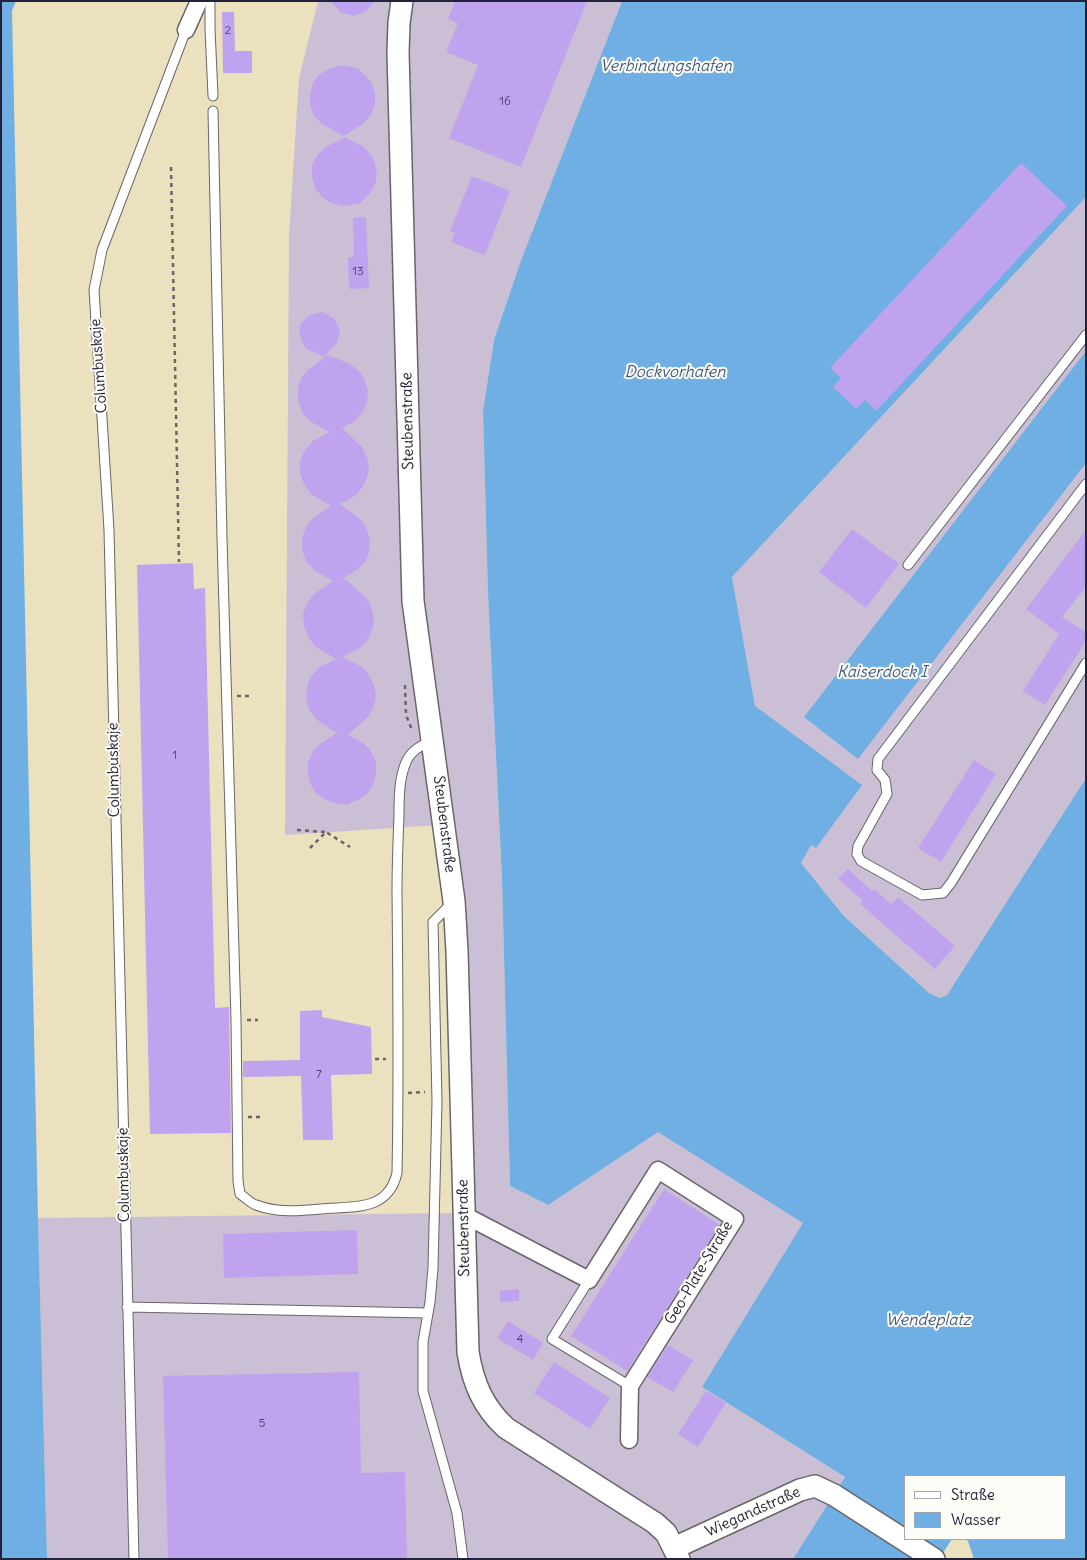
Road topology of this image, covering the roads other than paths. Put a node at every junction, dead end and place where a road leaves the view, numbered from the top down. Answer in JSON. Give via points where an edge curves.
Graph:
{"nodes":[{"id":1,"x":199,"y":1,"type":"edge"},
{"id":2,"x":210,"y":1,"type":"edge"},
{"id":3,"x":402,"y":1,"type":"edge"},
{"id":4,"x":186,"y":30,"type":"joint"},
{"id":5,"x":213,"y":96,"type":"dead end"},
{"id":6,"x":213,"y":111,"type":"dead end"},
{"id":7,"x":1086,"y":335,"type":"edge"},
{"id":8,"x":1086,"y":484,"type":"edge"},
{"id":9,"x":908,"y":565,"type":"dead end"},
{"id":10,"x":1086,"y":664,"type":"edge"},
{"id":11,"x":433,"y":740,"type":"junction"},
{"id":12,"x":454,"y":901,"type":"junction"},
{"id":13,"x":464,"y":1215,"type":"junction"},
{"id":14,"x":589,"y":1280,"type":"junction"},
{"id":15,"x":127,"y":1307,"type":"junction"},
{"id":16,"x":428,"y":1313,"type":"junction"},
{"id":17,"x":630,"y":1386,"type":"junction"},
{"id":18,"x":629,"y":1440,"type":"dead end"},
{"id":19,"x":676,"y":1553,"type":"edge"},
{"id":20,"x":134,"y":1559,"type":"edge"},
{"id":21,"x":463,"y":1559,"type":"edge"},
{"id":22,"x":934,"y":1559,"type":"edge"}],
"edges":[{"from":1,"to":4,"type":"street","name":"Columbuskaje"},
{"from":2,"to":5,"type":"lane"},
{"from":3,"to":11,"type":"street","name":"Steubenstraße","via":[[398,53],[413,601]]},
{"from":4,"to":15,"type":"lane","name":"Columbuskaje","via":[[102,250],[94,290],[109,530]]},
{"from":6,"to":11,"type":"lane","via":[[238,1181],[240,1194],[254,1205],[280,1210],[358,1208],[371,1204],[389,1191],[395,1182],[400,1094],[397,845],[400,789],[406,762],[412,753]]},
{"from":7,"to":9,"type":"lane"},
{"from":8,"to":10,"type":"lane","via":[[878,759],[877,770],[885,780],[887,794],[858,846],[857,854],[862,861],[922,895],[943,893]]},
{"from":11,"to":12,"type":"street","name":"Steubenstraße"},
{"from":12,"to":13,"type":"street","name":"Steubenstraße"},
{"from":12,"to":16,"type":"lane","via":[[433,922],[437,1102],[433,1268]]},
{"from":13,"to":14,"type":"street"},
{"from":13,"to":19,"type":"street","name":"Steubenstraße","via":[[468,1352],[476,1387],[484,1403],[506,1428],[655,1523],[666,1533]]},
{"from":14,"to":17,"type":"lane","name":"Geo-Plate-Straße","via":[[552,1339]]},
{"from":14,"to":17,"type":"street","name":"Geo-Plate-Straße","via":[[658,1170],[735,1218]]},
{"from":15,"to":16,"type":"lane"},
{"from":15,"to":20,"type":"lane","name":"Columbuskaje"},
{"from":16,"to":21,"type":"lane","via":[[423,1342],[423,1390],[457,1513]]},
{"from":17,"to":18,"type":"street"},
{"from":19,"to":22,"type":"street","name":"Wiegandstraße","via":[[800,1490],[815,1486]]}]}
